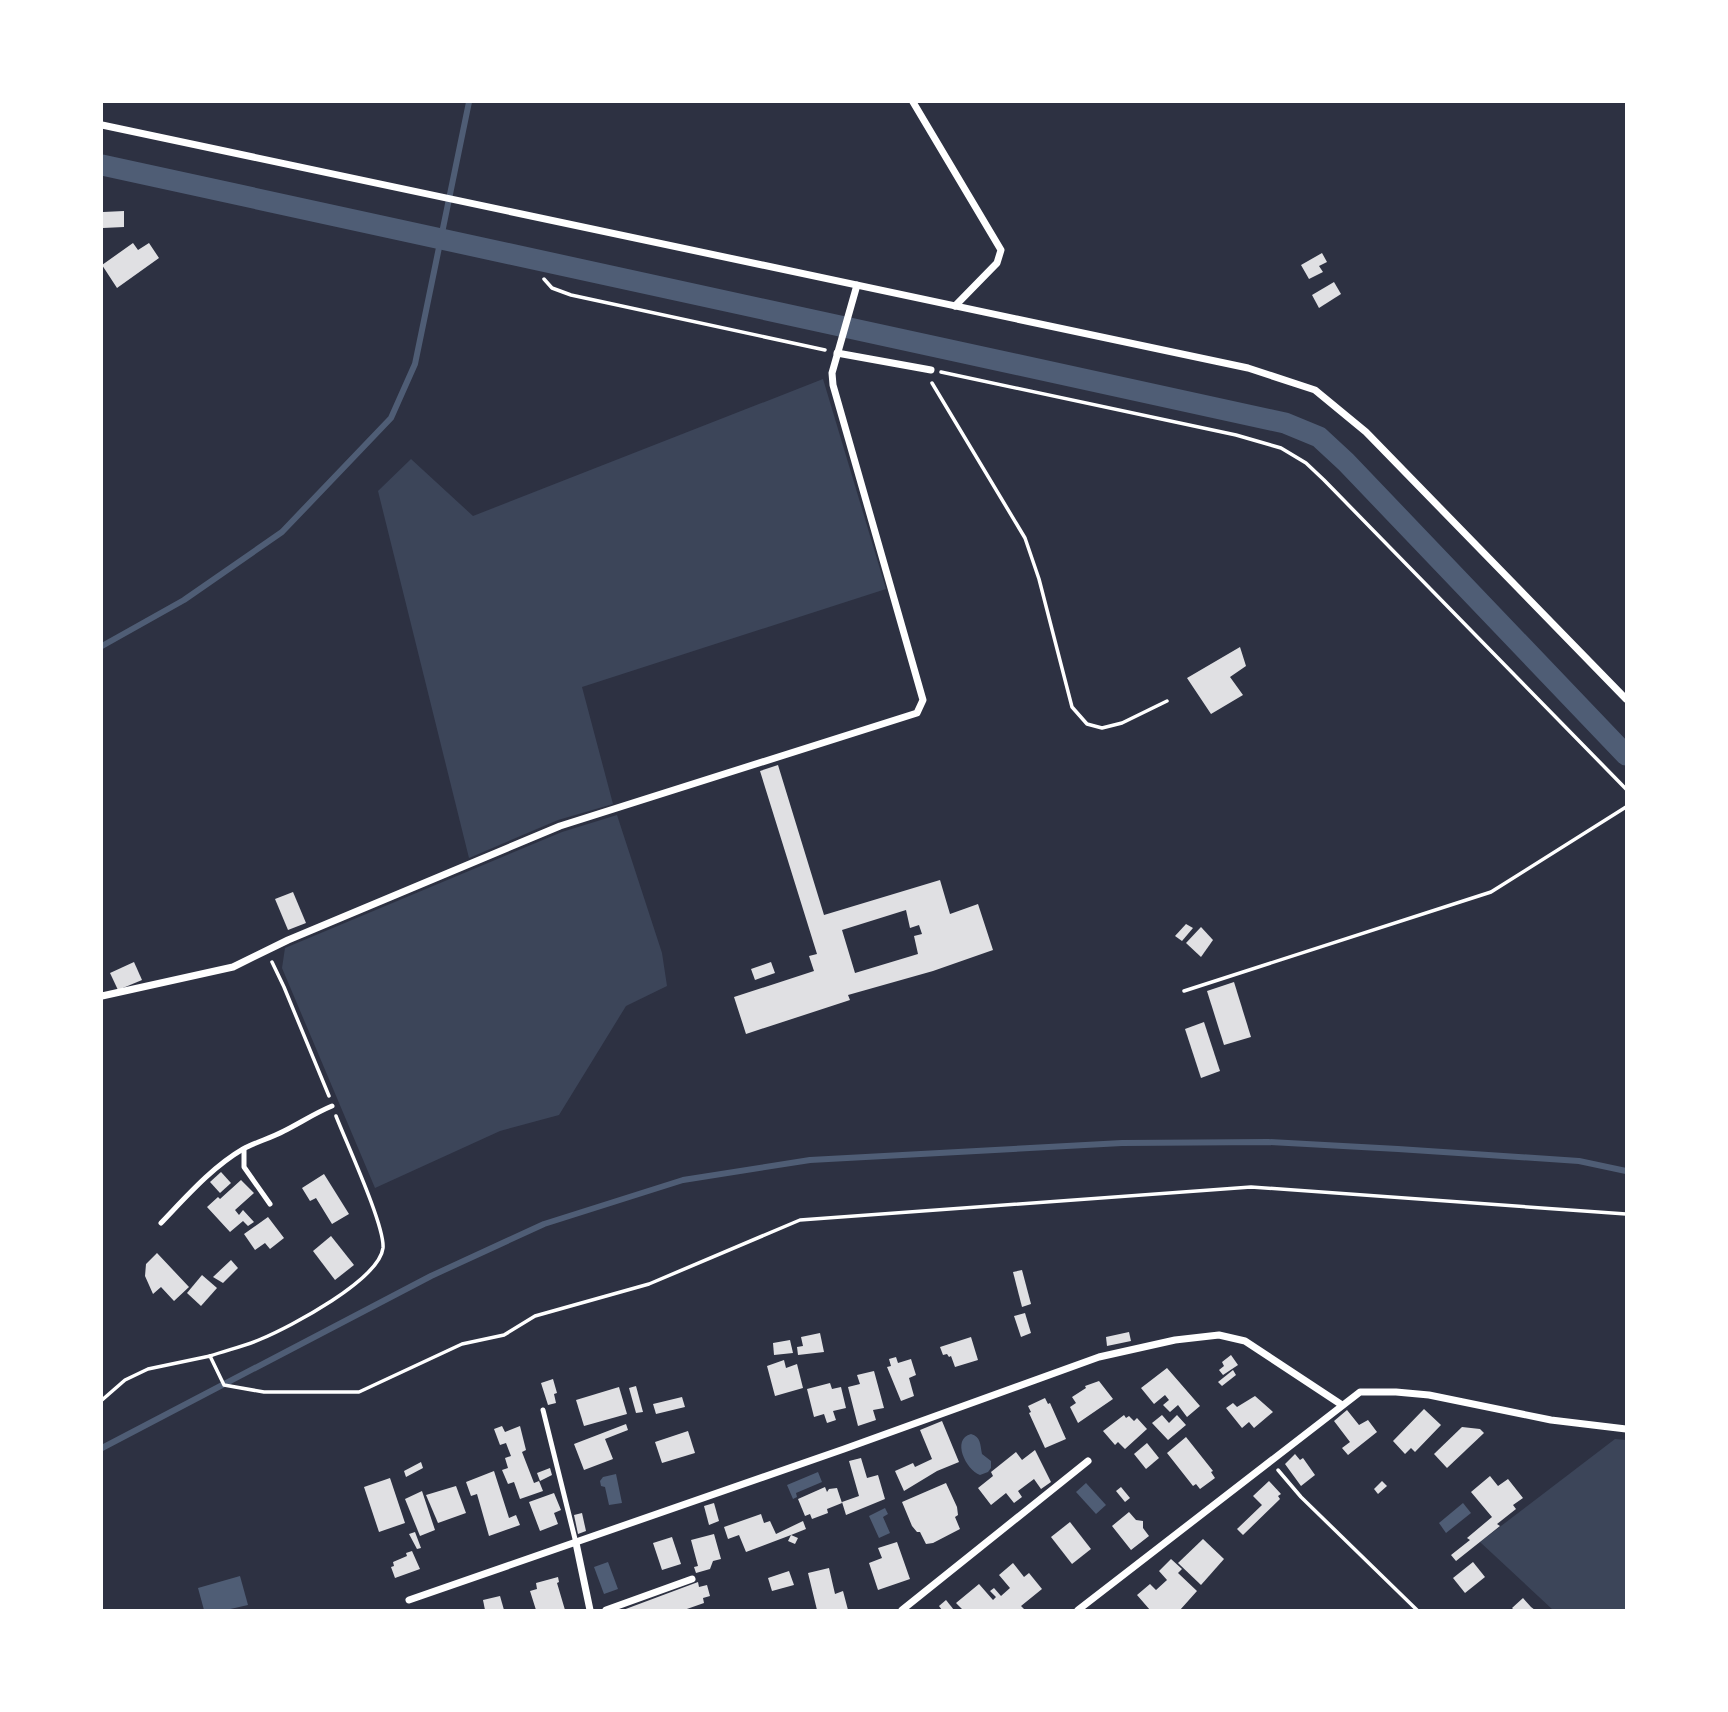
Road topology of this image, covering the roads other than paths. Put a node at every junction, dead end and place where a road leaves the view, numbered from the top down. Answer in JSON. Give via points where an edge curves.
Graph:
{"nodes":[{"id":1,"x":913,"y":102,"type":"edge"},
{"id":2,"x":102,"y":125,"type":"edge"},
{"id":3,"x":857,"y":285,"type":"junction"},
{"id":4,"x":955,"y":306,"type":"junction"},
{"id":5,"x":838,"y":349,"type":"junction"},
{"id":6,"x":927,"y":369,"type":"road end"},
{"id":7,"x":1626,"y":699,"type":"edge"},
{"id":8,"x":102,"y":996,"type":"edge"},
{"id":9,"x":332,"y":1105,"type":"road end"},
{"id":10,"x":244,"y":1149,"type":"junction"},
{"id":11,"x":270,"y":1204,"type":"dead end"},
{"id":12,"x":162,"y":1223,"type":"dead end"},
{"id":13,"x":1342,"y":1405,"type":"junction"},
{"id":14,"x":543,"y":1410,"type":"dead end"},
{"id":15,"x":1626,"y":1429,"type":"edge"},
{"id":16,"x":1088,"y":1461,"type":"dead end"},
{"id":17,"x":576,"y":1543,"type":"junction"},
{"id":18,"x":692,"y":1579,"type":"dead end"},
{"id":19,"x":409,"y":1600,"type":"dead end"},
{"id":20,"x":590,"y":1611,"type":"edge"},
{"id":21,"x":607,"y":1611,"type":"edge"},
{"id":22,"x":902,"y":1611,"type":"edge"},
{"id":23,"x":1078,"y":1611,"type":"edge"}],
"edges":[{"from":1,"to":4,"type":"street","via":[[1001,250],[998,263]]},
{"from":2,"to":3,"type":"street"},
{"from":3,"to":4,"type":"street"},
{"from":3,"to":5,"type":"street"},
{"from":4,"to":7,"type":"street","via":[[1248,368],[1315,390],[1366,432]]},
{"from":5,"to":6,"type":"street"},
{"from":5,"to":8,"type":"street","via":[[833,385],[923,700],[917,713],[560,826],[233,967]]},
{"from":9,"to":10,"type":"lane"},
{"from":10,"to":11,"type":"lane","via":[[244,1167]]},
{"from":10,"to":12,"type":"lane","via":[[194,1189]]},
{"from":13,"to":15,"type":"street","via":[[1360,1392],[1396,1392]]},
{"from":13,"to":17,"type":"street","via":[[1245,1341],[1219,1335],[1175,1340],[1099,1357]]},
{"from":13,"to":23,"type":"street"},
{"from":14,"to":17,"type":"lane"},
{"from":16,"to":22,"type":"street"},
{"from":17,"to":19,"type":"street"},
{"from":17,"to":20,"type":"street"},
{"from":18,"to":21,"type":"street"}]}
